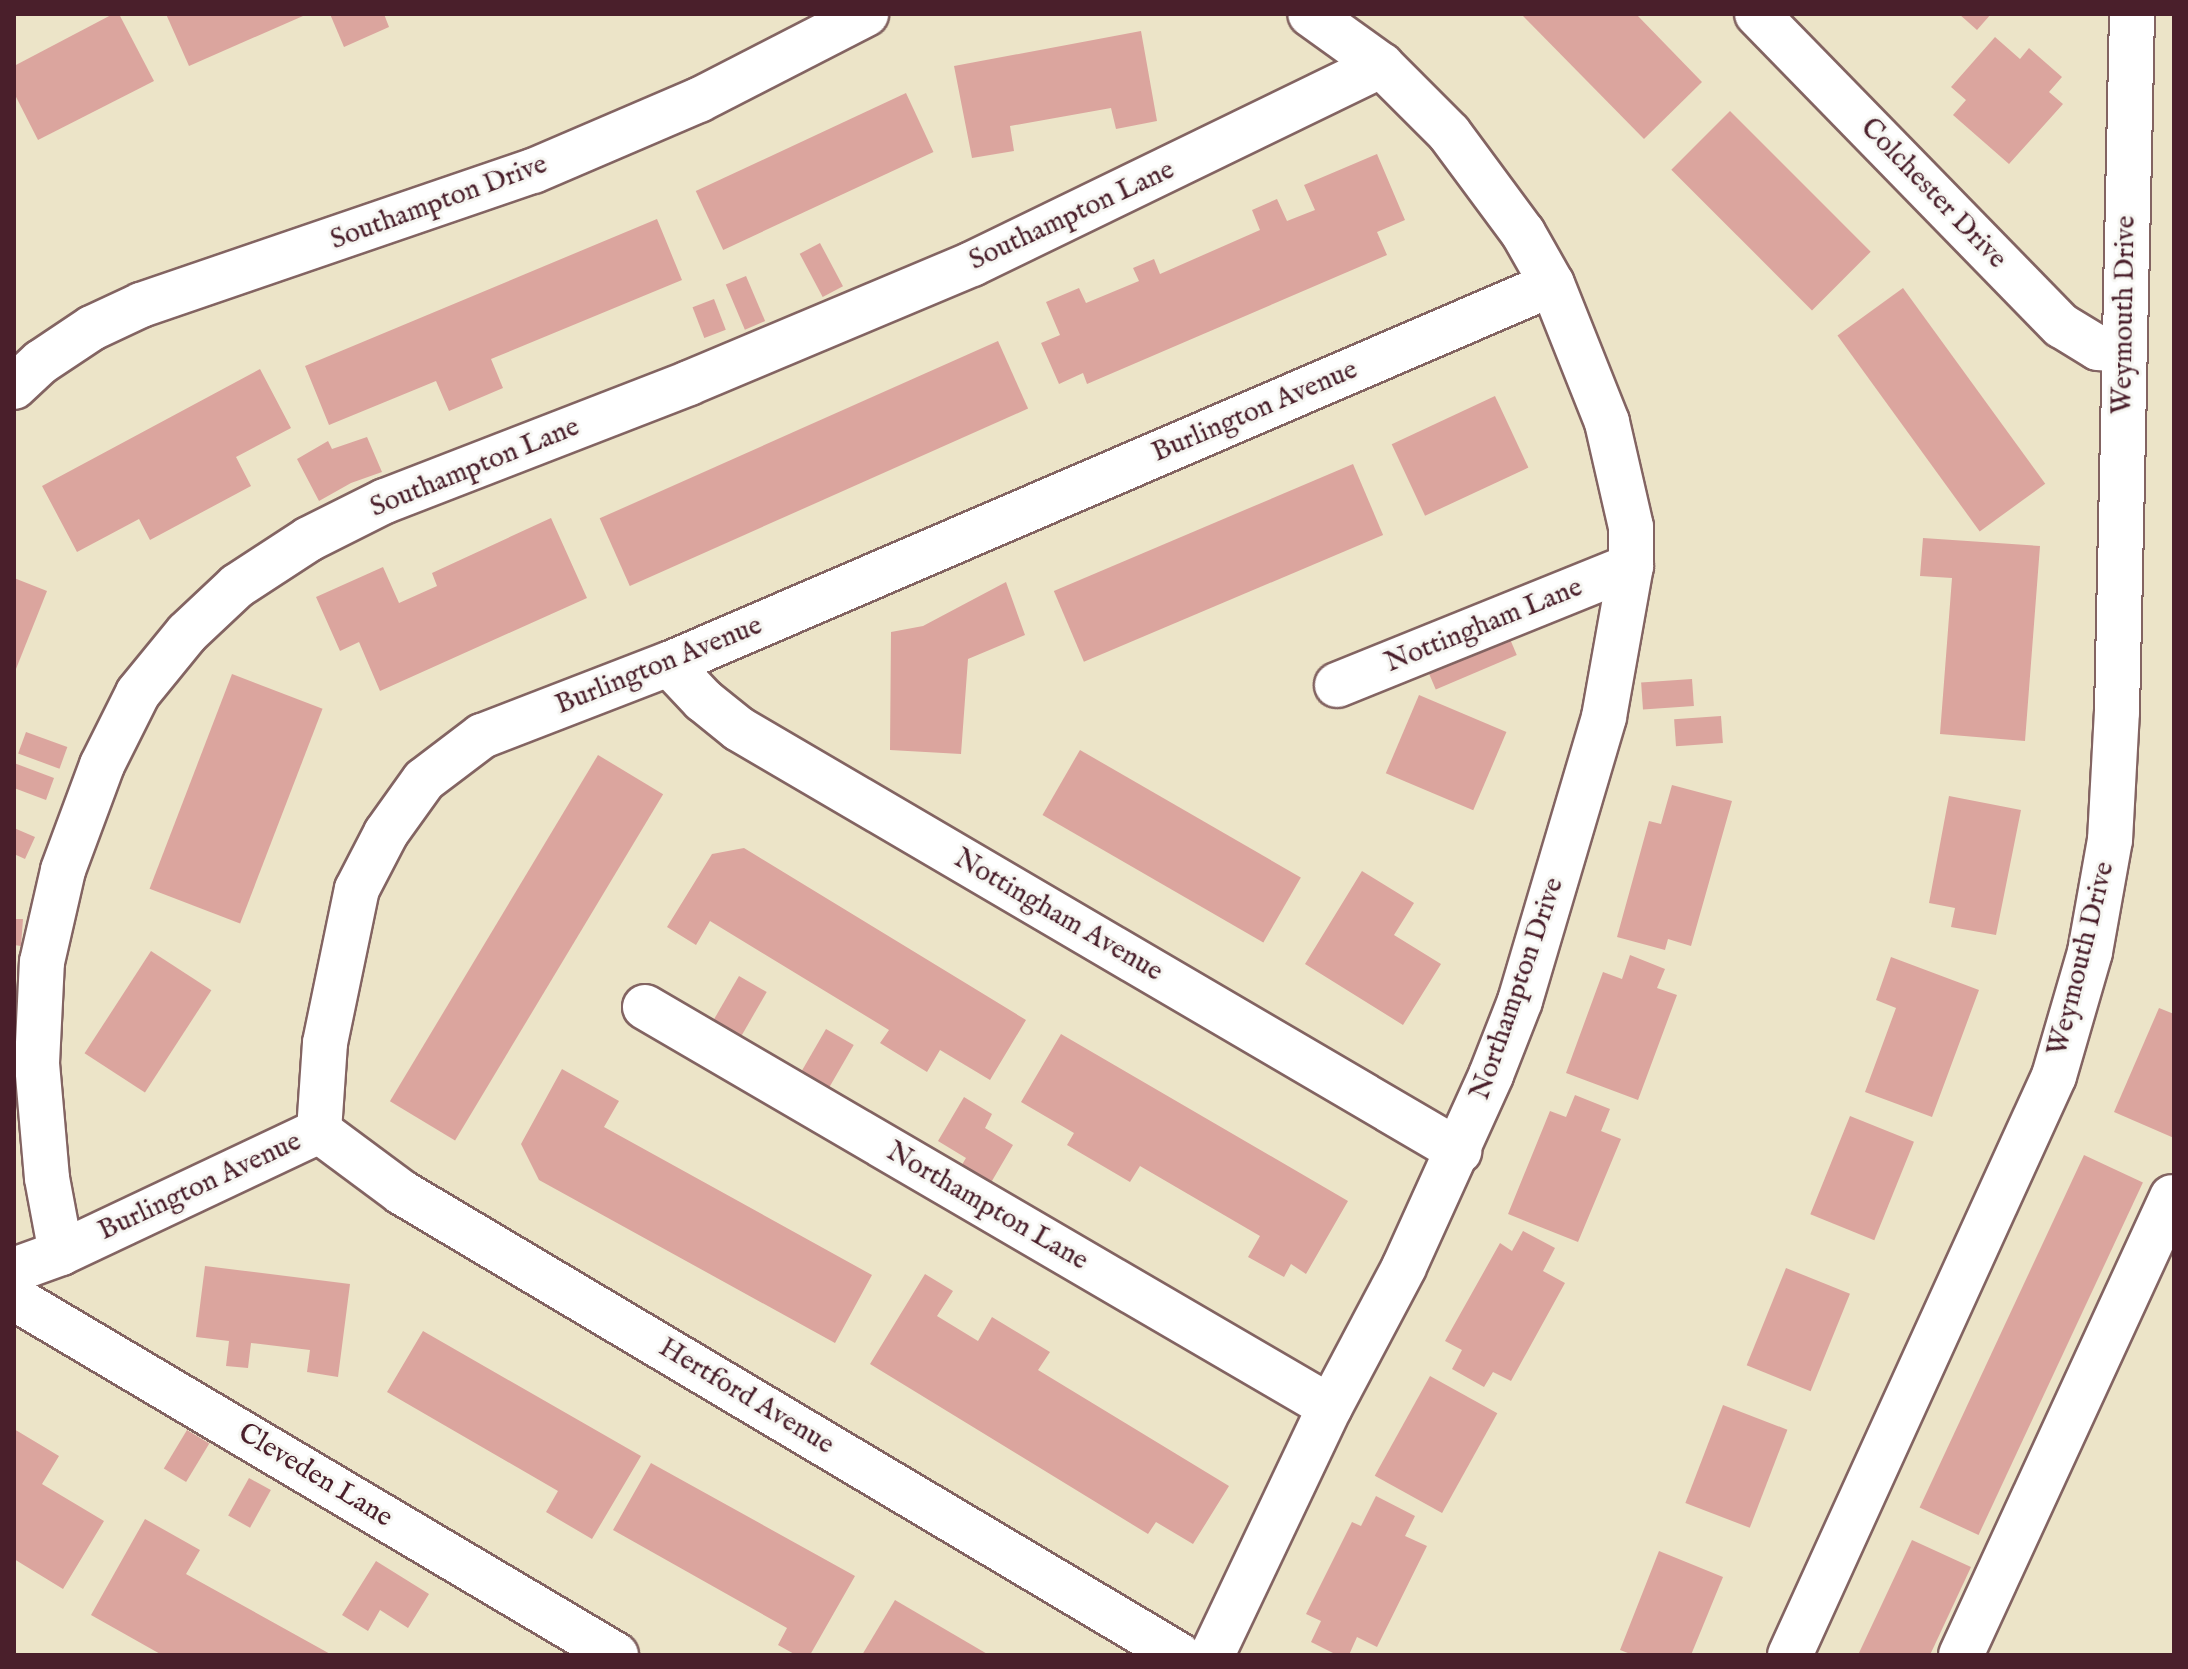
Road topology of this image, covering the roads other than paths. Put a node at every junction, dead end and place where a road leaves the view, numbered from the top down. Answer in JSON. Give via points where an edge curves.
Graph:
{"nodes":[{"id":1,"x":866,"y":14,"type":"edge"},
{"id":2,"x":1310,"y":14,"type":"edge"},
{"id":3,"x":1757,"y":14,"type":"edge"},
{"id":4,"x":2132,"y":14,"type":"edge"},
{"id":5,"x":1381,"y":65,"type":"junction"},
{"id":6,"x":1552,"y":284,"type":"junction"},
{"id":7,"x":2124,"y":350,"type":"junction"},
{"id":8,"x":14,"y":387,"type":"edge"},
{"id":9,"x":1631,"y":566,"type":"junction"},
{"id":10,"x":669,"y":664,"type":"junction"},
{"id":11,"x":1337,"y":685,"type":"dead end"},
{"id":12,"x":645,"y":1007,"type":"dead end"},
{"id":13,"x":319,"y":1131,"type":"junction"},
{"id":14,"x":1459,"y":1151,"type":"junction"},
{"id":15,"x":2172,"y":1197,"type":"edge"},
{"id":16,"x":61,"y":1253,"type":"junction"},
{"id":17,"x":14,"y":1270,"type":"edge"},
{"id":18,"x":14,"y":1298,"type":"edge"},
{"id":19,"x":1330,"y":1407,"type":"junction"},
{"id":20,"x":616,"y":1655,"type":"edge"},
{"id":21,"x":1179,"y":1655,"type":"edge"},
{"id":22,"x":1212,"y":1655,"type":"edge"},
{"id":23,"x":1790,"y":1655,"type":"edge"},
{"id":24,"x":1961,"y":1655,"type":"edge"}],
"edges":[{"from":1,"to":8,"type":"street","name":"Southampton Drive","via":[[699,100],[533,171],[141,305],[92,328]]},
{"from":2,"to":5,"type":"street"},
{"from":3,"to":7,"type":"street","name":"Colchester Drive","via":[[2062,326],[2098,348]]},
{"from":4,"to":7,"type":"street","name":"Weymouth Drive"},
{"from":5,"to":6,"type":"street","via":[[1449,133],[1523,233]]},
{"from":5,"to":16,"type":"street","name":"Southampton Lane","via":[[972,264],[689,383],[385,501],[309,539],[237,586],[187,633],[138,693],[102,765],[63,870],[42,962],[37,1063],[47,1178]]},
{"from":6,"to":9,"type":"street","name":"Northampton Drive","via":[[1607,422],[1631,527]]},
{"from":6,"to":10,"type":"street","name":"Burlington Avenue"},
{"from":7,"to":23,"type":"street","name":"Weymouth Drive","via":[[2111,824],[2090,952],[2054,1076]]},
{"from":9,"to":11,"type":"street","name":"Nottingham Lane"},
{"from":9,"to":14,"type":"street","name":"Northampton Drive","via":[[1604,717],[1520,1001]]},
{"from":10,"to":13,"type":"street","name":"Burlington Avenue","via":[[482,736],[424,780],[386,833],[357,889],[325,1043]]},
{"from":10,"to":14,"type":"street","name":"Nottingham Avenue","via":[[739,729]]},
{"from":12,"to":19,"type":"street","name":"Northampton Lane"},
{"from":13,"to":16,"type":"street","name":"Burlington Avenue"},
{"from":13,"to":21,"type":"street","name":"Hertford Avenue","via":[[401,1192]]},
{"from":14,"to":19,"type":"street","name":"Northampton Drive"},
{"from":15,"to":24,"type":"street"},
{"from":16,"to":17,"type":"street","name":"Burlington Avenue"},
{"from":18,"to":20,"type":"street","name":"Cleveden Lane"},
{"from":19,"to":22,"type":"street","name":"Northampton Drive"}]}
